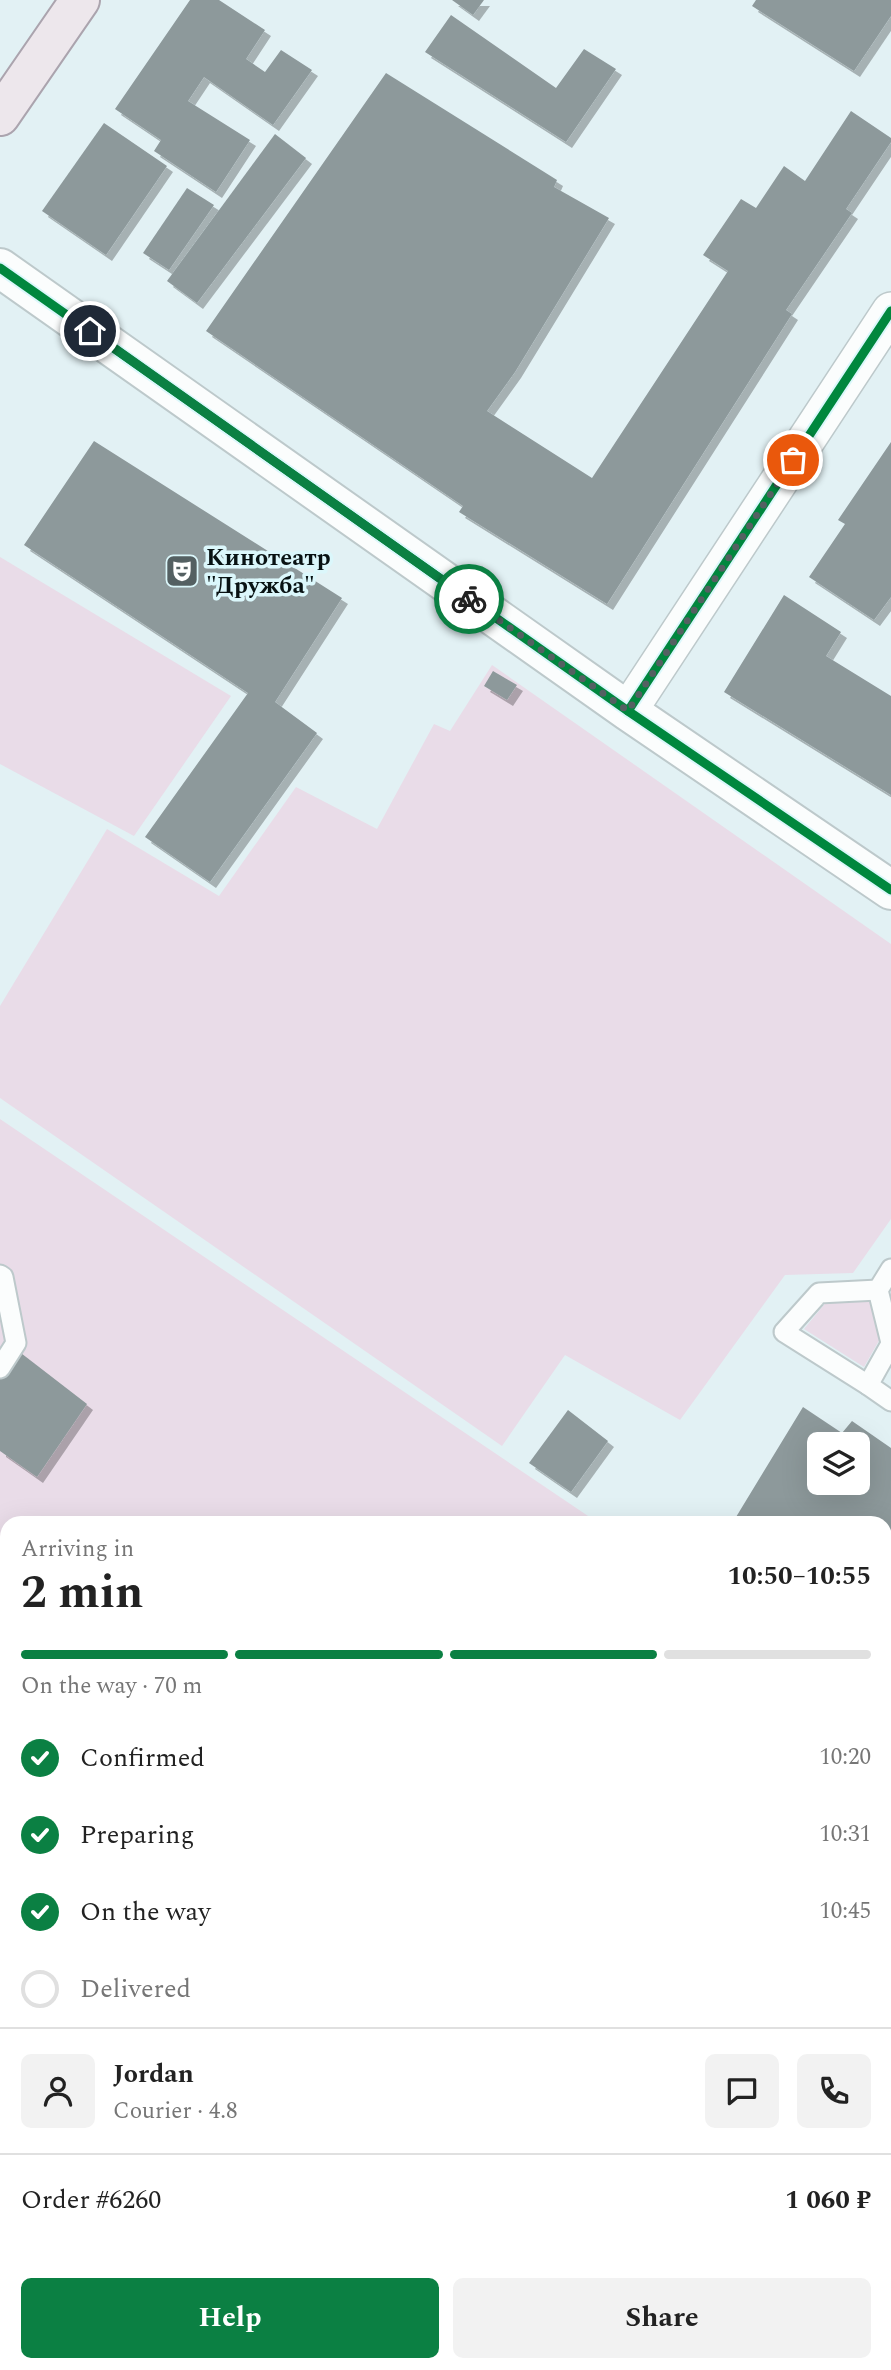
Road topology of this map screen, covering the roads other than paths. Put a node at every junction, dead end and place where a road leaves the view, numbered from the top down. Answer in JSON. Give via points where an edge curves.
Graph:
{"nodes":[{"id":1,"x":80,"y":0,"type":"edge"},
{"id":2,"x":0,"y":116,"type":"edge"},
{"id":3,"x":0,"y":268,"type":"edge"},
{"id":4,"x":891,"y":312,"type":"edge"},
{"id":5,"x":628,"y":711,"type":"junction"},
{"id":6,"x":891,"y":890,"type":"edge"},
{"id":7,"x":891,"y":1269,"type":"edge"},
{"id":8,"x":0,"y":1275,"type":"edge"},
{"id":9,"x":878,"y":1290,"type":"junction"},
{"id":10,"x":891,"y":1344,"type":"edge"},
{"id":11,"x":0,"y":1368,"type":"edge"},
{"id":12,"x":868,"y":1385,"type":"junction"},
{"id":13,"x":891,"y":1401,"type":"edge"}],
"edges":[{"from":1,"to":2,"type":"main road"},
{"from":3,"to":5,"type":"street"},
{"from":4,"to":5,"type":"street"},
{"from":5,"to":6,"type":"street"},
{"from":7,"to":9,"type":"lane"},
{"from":8,"to":11,"type":"lane","via":[[16,1343]]},
{"from":9,"to":10,"type":"lane"},
{"from":9,"to":12,"type":"lane","via":[[819,1293],[784,1332]]},
{"from":10,"to":12,"type":"lane"},
{"from":12,"to":13,"type":"lane"}]}
